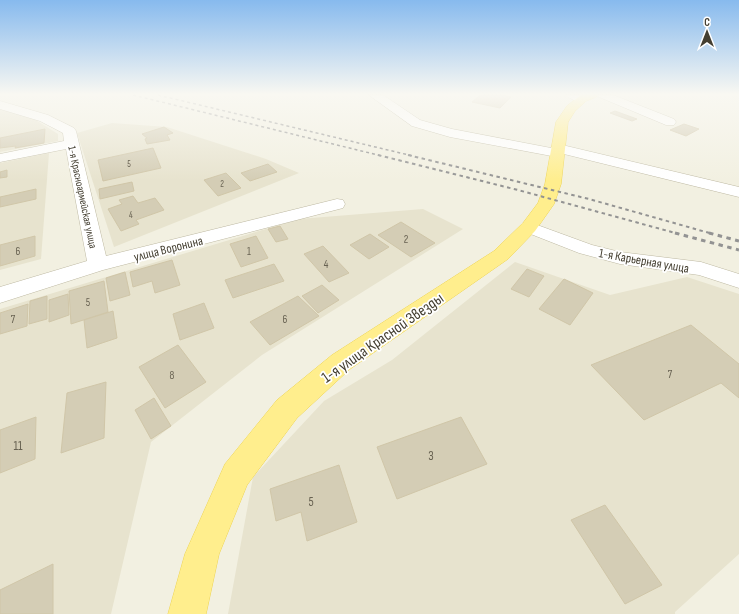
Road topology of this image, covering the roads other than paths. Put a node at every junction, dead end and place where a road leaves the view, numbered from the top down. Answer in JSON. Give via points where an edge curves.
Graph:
{"nodes":[{"id":1,"x":55,"y":124,"type":"edge"},
{"id":2,"x":418,"y":124,"type":"edge"},
{"id":3,"x":562,"y":124,"type":"edge"},
{"id":4,"x":71,"y":144,"type":"junction"},
{"id":5,"x":558,"y":150,"type":"junction"},
{"id":6,"x":0,"y":158,"type":"edge"},
{"id":7,"x":739,"y":192,"type":"edge"},
{"id":8,"x":337,"y":204,"type":"dead end"},
{"id":9,"x":529,"y":227,"type":"junction"},
{"id":10,"x":98,"y":265,"type":"junction"},
{"id":11,"x":739,"y":281,"type":"edge"},
{"id":12,"x":0,"y":295,"type":"edge"},
{"id":13,"x":187,"y":614,"type":"edge"}],
"edges":[{"from":1,"to":4,"type":"street","name":"1-я Красноармейская улица","via":[[69,131]]},
{"from":2,"to":5,"type":"street","via":[[450,133]]},
{"from":3,"to":5,"type":"main road","name":"1-я улица Красной Звезды"},
{"from":4,"to":6,"type":"street"},
{"from":4,"to":10,"type":"street","name":"1-я Красноармейская улица"},
{"from":5,"to":7,"type":"street"},
{"from":5,"to":9,"type":"main road","name":"1-я улица Красной Звезды","via":[[553,184],[546,204]]},
{"from":8,"to":10,"type":"street","name":"улица Воронина"},
{"from":9,"to":11,"type":"street","name":"1-я Карьерная улица","via":[[586,250],[620,258],[701,269]]},
{"from":9,"to":13,"type":"main road","name":"1-я улица Красной Звезды","via":[[501,255],[341,362],[287,409],[236,475],[202,554]]},
{"from":10,"to":12,"type":"street","name":"улица Воронина"}]}
